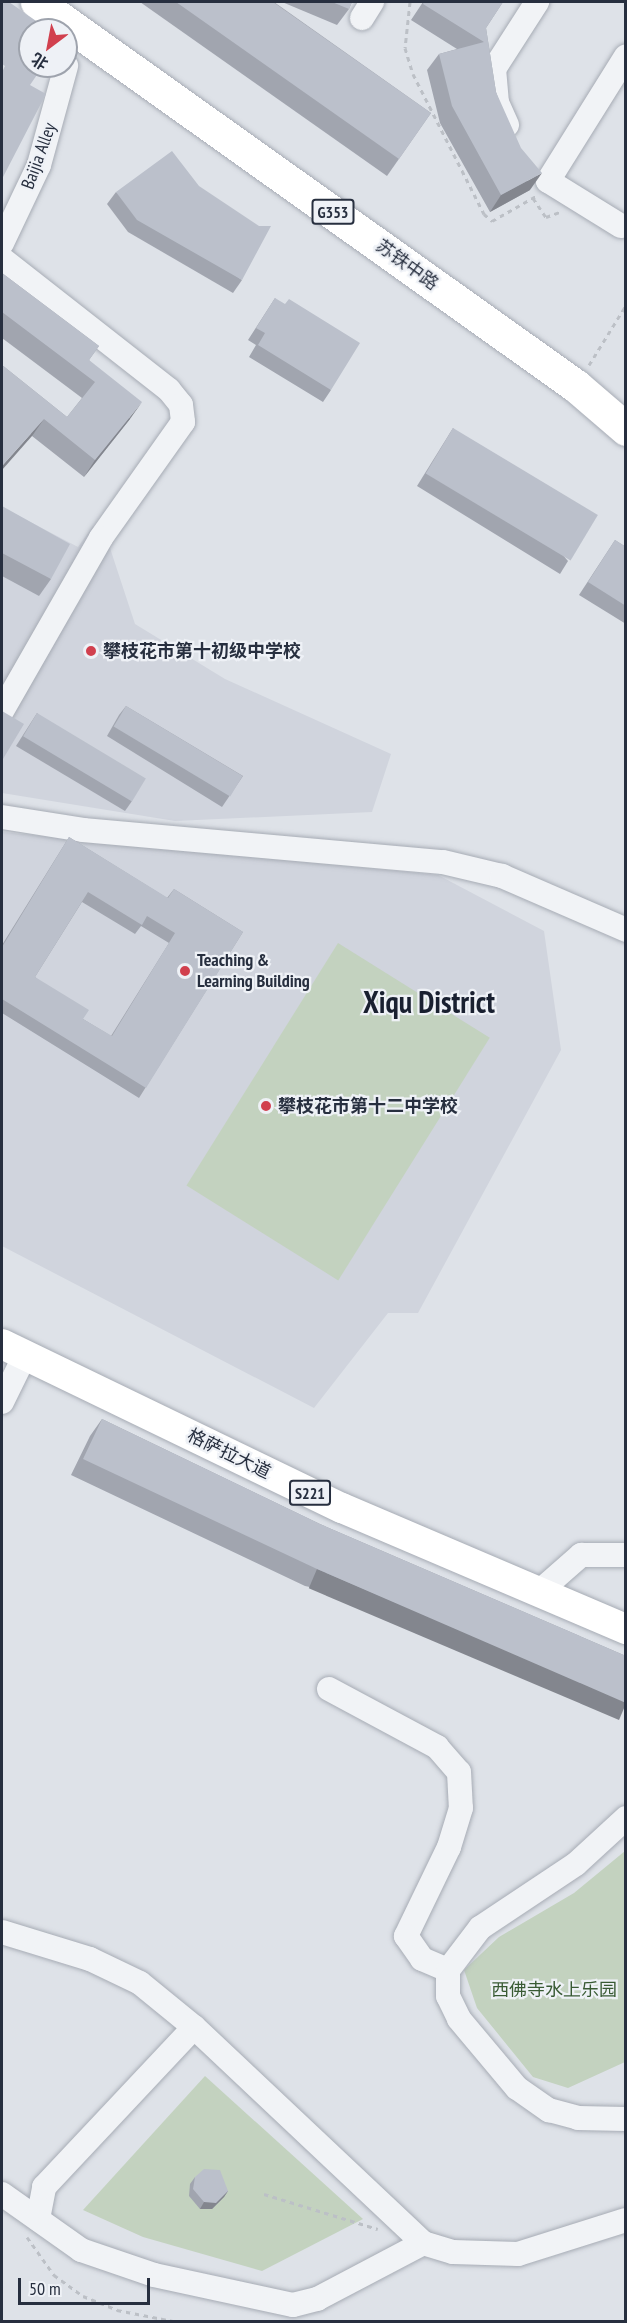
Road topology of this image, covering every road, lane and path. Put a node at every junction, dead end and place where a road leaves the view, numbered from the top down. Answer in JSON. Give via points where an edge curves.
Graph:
{"nodes":[{"id":1,"x":37,"y":2,"type":"edge"},
{"id":2,"x":410,"y":2,"type":"edge"},
{"id":3,"x":537,"y":2,"type":"edge"},
{"id":4,"x":61,"y":18,"type":"edge"},
{"id":5,"x":78,"y":29,"type":"edge"},
{"id":6,"x":626,"y":56,"type":"edge"},
{"id":7,"x":63,"y":78,"type":"edge"},
{"id":8,"x":532,"y":165,"type":"junction"},
{"id":9,"x":621,"y":226,"type":"dead end"},
{"id":10,"x":2,"y":243,"type":"edge"},
{"id":11,"x":2,"y":259,"type":"edge"},
{"id":12,"x":626,"y":305,"type":"edge"},
{"id":13,"x":576,"y":386,"type":"junction"},
{"id":14,"x":626,"y":429,"type":"edge"},
{"id":15,"x":2,"y":711,"type":"edge"},
{"id":16,"x":2,"y":817,"type":"edge"},
{"id":17,"x":626,"y":930,"type":"edge"},
{"id":18,"x":13,"y":1349,"type":"edge"},
{"id":19,"x":2,"y":1402,"type":"edge"},
{"id":20,"x":626,"y":1555,"type":"edge"},
{"id":21,"x":540,"y":1591,"type":"junction"},
{"id":22,"x":626,"y":1629,"type":"edge"},
{"id":23,"x":329,"y":1689,"type":"dead end"},
{"id":24,"x":626,"y":1818,"type":"edge"},
{"id":25,"x":2,"y":1932,"type":"edge"},
{"id":26,"x":448,"y":1970,"type":"junction"},
{"id":27,"x":195,"y":2027,"type":"junction"},
{"id":28,"x":626,"y":2119,"type":"edge"},
{"id":29,"x":2,"y":2194,"type":"edge"},
{"id":30,"x":264,"y":2194,"type":"dead end"},
{"id":31,"x":38,"y":2219,"type":"junction"},
{"id":32,"x":626,"y":2220,"type":"edge"},
{"id":33,"x":418,"y":2237,"type":"junction"},
{"id":34,"x":178,"y":2322,"type":"edge"}],
"edges":[{"from":1,"to":4,"type":"highway","name":"苏铁中路","number":"G353"},
{"from":2,"to":8,"type":"path","via":[[405,48],[412,74],[484,214],[492,221],[533,198]]},
{"from":3,"to":8,"type":"street","via":[[494,69],[497,103]]},
{"from":5,"to":13,"type":"highway","name":"苏铁中路","number":"G353"},
{"from":6,"to":8,"type":"street"},
{"from":7,"to":10,"type":"street","name":"Baijia Alley","via":[[39,165]]},
{"from":8,"to":9,"type":"street"},
{"from":11,"to":15,"type":"street","via":[[181,405],[183,422],[176,439],[101,538]]},
{"from":12,"to":13,"type":"path"},
{"from":13,"to":14,"type":"highway","name":"苏铁中路","number":"G353"},
{"from":16,"to":17,"type":"street","via":[[83,830],[443,862],[502,876]]},
{"from":18,"to":19,"type":"street"},
{"from":18,"to":21,"type":"main road","name":"格萨拉大道","number":"S221","via":[[342,1508]]},
{"from":20,"to":21,"type":"street","via":[[581,1555]]},
{"from":21,"to":22,"type":"main road","name":"格萨拉大道","number":"S221"},
{"from":23,"to":26,"type":"street","via":[[437,1747],[459,1772],[461,1808],[449,1846],[406,1936],[422,1959]]},
{"from":24,"to":26,"type":"street","via":[[576,1864],[480,1928]]},
{"from":25,"to":27,"type":"street","via":[[90,1959],[140,1983]]},
{"from":26,"to":28,"type":"street","via":[[448,1996],[459,2019],[517,2088],[549,2110],[578,2118]]},
{"from":27,"to":31,"type":"street","via":[[44,2187]]},
{"from":27,"to":33,"type":"street"},
{"from":29,"to":31,"type":"street"},
{"from":29,"to":34,"type":"path","via":[[54,2275],[83,2296],[117,2310]]},
{"from":30,"to":33,"type":"path","via":[[353,2225]]},
{"from":31,"to":33,"type":"street","via":[[81,2250],[154,2275],[293,2305],[317,2299]]},
{"from":32,"to":33,"type":"street","via":[[518,2254],[453,2252]]}]}
